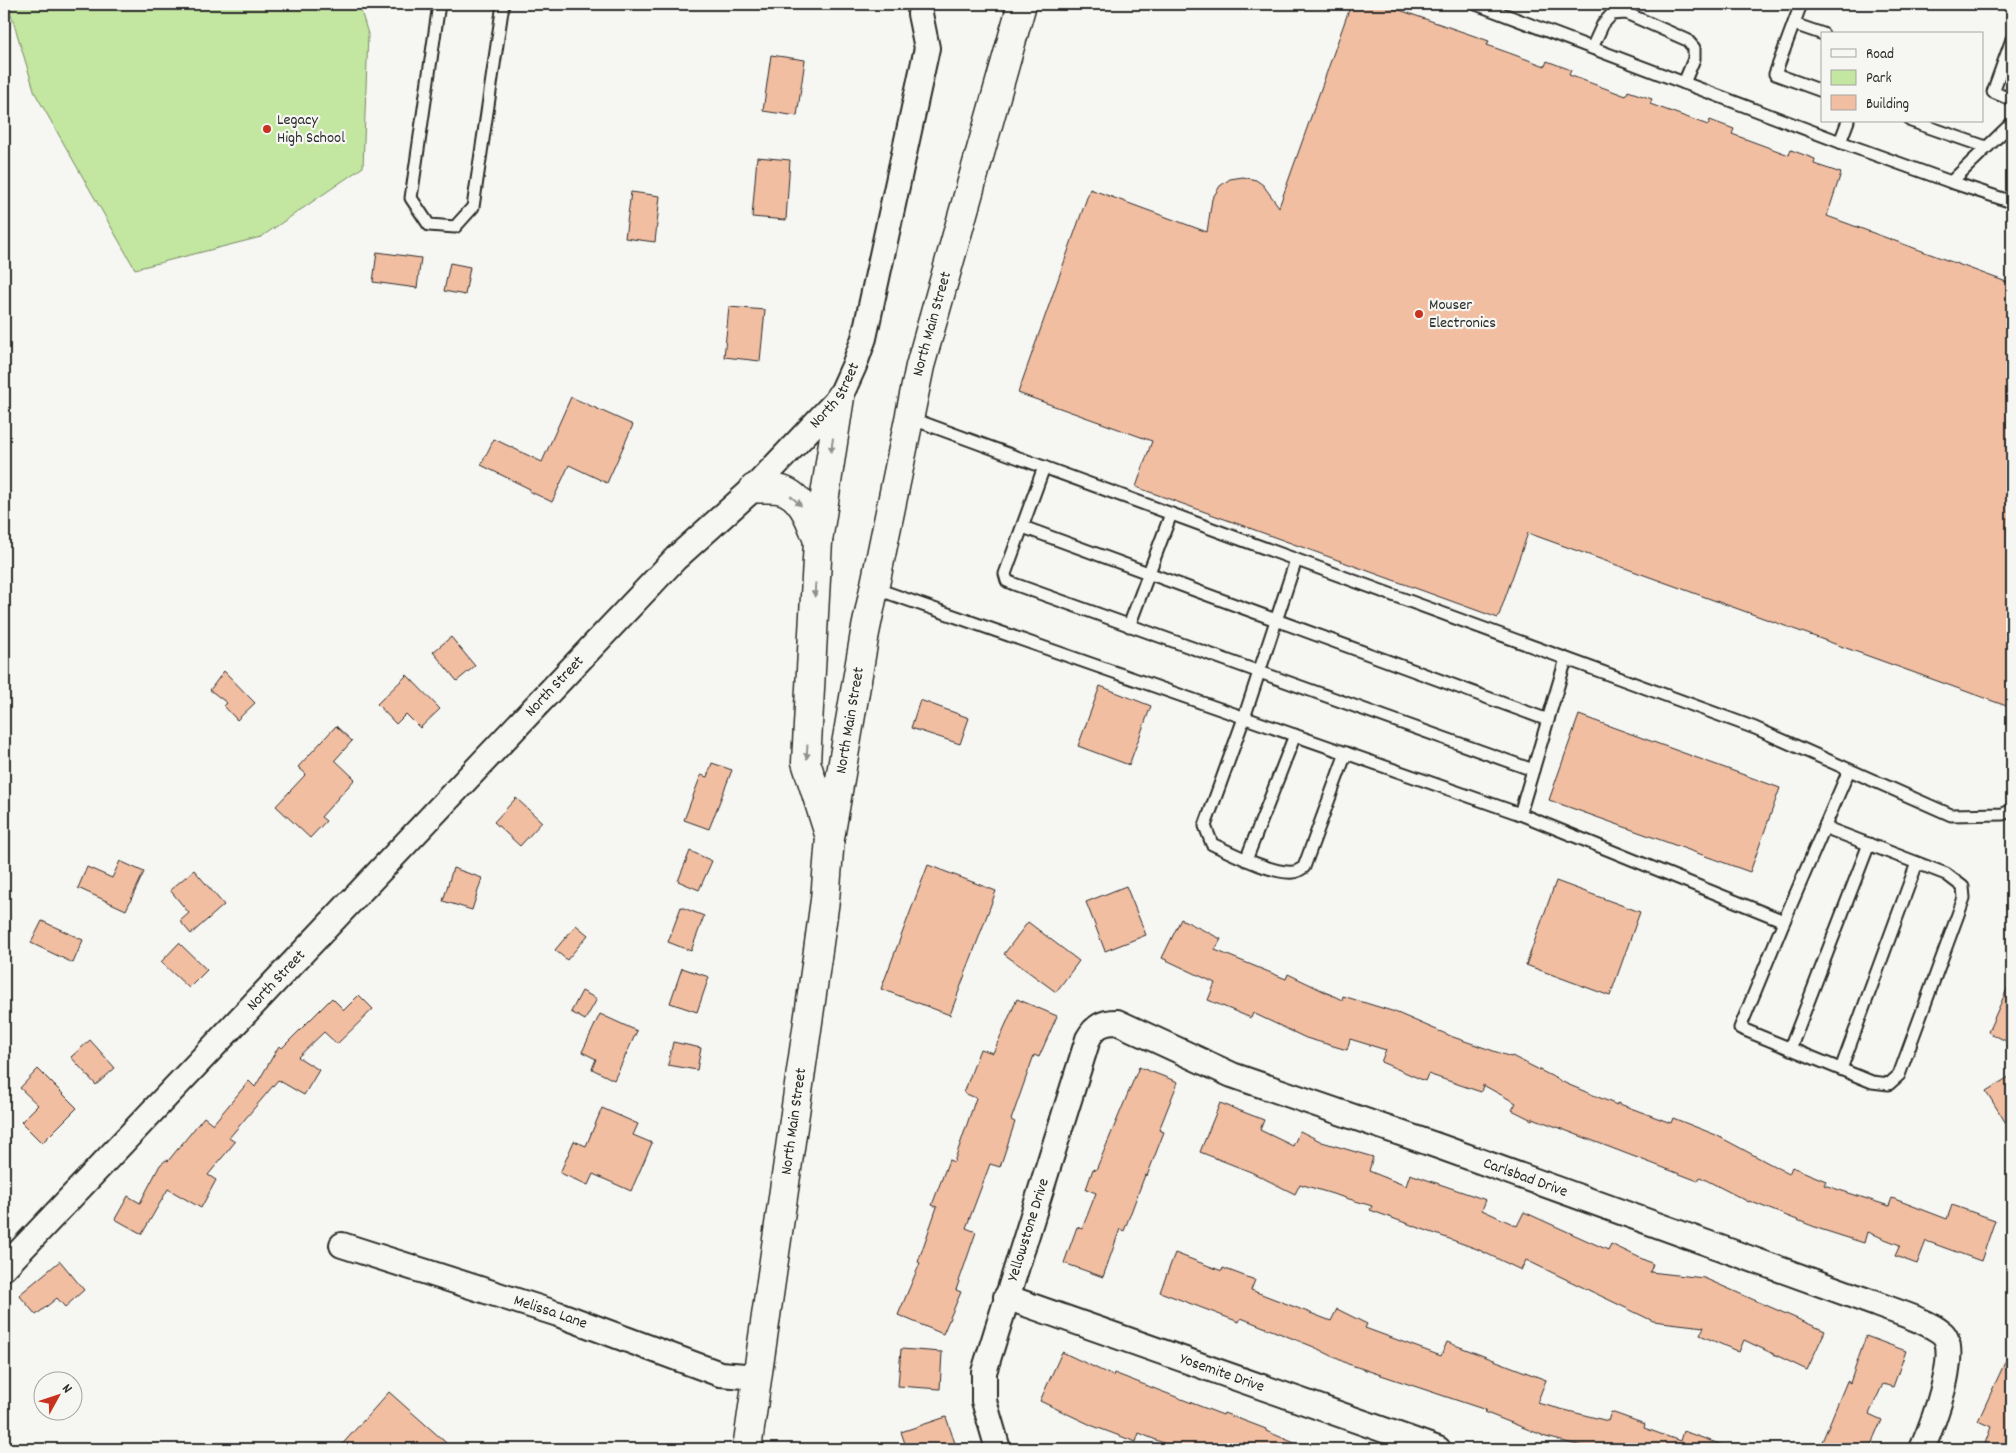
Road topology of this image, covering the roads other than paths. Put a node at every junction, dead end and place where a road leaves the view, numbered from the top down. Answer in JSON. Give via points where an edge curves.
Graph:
{"nodes":[{"id":1,"x":439,"y":4,"type":"edge"},
{"id":2,"x":503,"y":4,"type":"edge"},
{"id":3,"x":1022,"y":4,"type":"edge"},
{"id":4,"x":1476,"y":4,"type":"edge"},
{"id":5,"x":1801,"y":4,"type":"edge"},
{"id":6,"x":920,"y":14,"type":"dead end"},
{"id":7,"x":1794,"y":24,"type":"junction"},
{"id":8,"x":1821,"y":33,"type":"edge"},
{"id":9,"x":2012,"y":38,"type":"edge"},
{"id":10,"x":1592,"y":48,"type":"junction"},
{"id":11,"x":1684,"y":83,"type":"junction"},
{"id":12,"x":1988,"y":90,"type":"edge"},
{"id":13,"x":1821,"y":91,"type":"edge"},
{"id":14,"x":2012,"y":100,"type":"edge"},
{"id":15,"x":1848,"y":122,"type":"edge"},
{"id":16,"x":1914,"y":122,"type":"edge"},
{"id":17,"x":2012,"y":122,"type":"edge"},
{"id":18,"x":1840,"y":142,"type":"junction"},
{"id":19,"x":1986,"y":147,"type":"junction"},
{"id":20,"x":1951,"y":182,"type":"junction"},
{"id":21,"x":2012,"y":202,"type":"edge"},
{"id":22,"x":840,"y":397,"type":"junction"},
{"id":23,"x":910,"y":418,"type":"junction"},
{"id":24,"x":1044,"y":467,"type":"junction"},
{"id":25,"x":754,"y":488,"type":"junction"},
{"id":26,"x":1171,"y":514,"type":"junction"},
{"id":27,"x":1022,"y":526,"type":"junction"},
{"id":28,"x":818,"y":541,"type":"junction"},
{"id":29,"x":1296,"y":560,"type":"junction"},
{"id":30,"x":1149,"y":573,"type":"junction"},
{"id":31,"x":874,"y":588,"type":"junction"},
{"id":32,"x":1277,"y":620,"type":"junction"},
{"id":33,"x":1129,"y":626,"type":"junction"},
{"id":34,"x":1566,"y":659,"type":"junction"},
{"id":35,"x":1259,"y":672,"type":"junction"},
{"id":36,"x":1244,"y":718,"type":"junction"},
{"id":37,"x":1548,"y":720,"type":"junction"},
{"id":38,"x":1295,"y":735,"type":"junction"},
{"id":39,"x":1346,"y":753,"type":"junction"},
{"id":40,"x":1533,"y":770,"type":"junction"},
{"id":41,"x":1849,"y":770,"type":"junction"},
{"id":42,"x":2012,"y":810,"type":"edge"},
{"id":43,"x":1520,"y":814,"type":"junction"},
{"id":44,"x":1824,"y":827,"type":"junction"},
{"id":45,"x":830,"y":838,"type":"junction"},
{"id":46,"x":1869,"y":844,"type":"junction"},
{"id":47,"x":1246,"y":860,"type":"junction"},
{"id":48,"x":1918,"y":863,"type":"junction"},
{"id":49,"x":1784,"y":921,"type":"junction"},
{"id":50,"x":1107,"y":1022,"type":"joint"},
{"id":51,"x":1790,"y":1049,"type":"junction"},
{"id":52,"x":1841,"y":1070,"type":"junction"},
{"id":53,"x":342,"y":1246,"type":"dead end"},
{"id":54,"x":4,"y":1268,"type":"edge"},
{"id":55,"x":1006,"y":1297,"type":"junction"},
{"id":56,"x":758,"y":1377,"type":"junction"},
{"id":57,"x":747,"y":1449,"type":"edge"},
{"id":58,"x":998,"y":1449,"type":"edge"},
{"id":59,"x":1438,"y":1449,"type":"edge"},
{"id":60,"x":1922,"y":1449,"type":"edge"}],
"edges":[{"from":1,"to":2,"type":"lane","via":[[411,198],[429,225],[455,227],[473,207]]},
{"from":3,"to":23,"type":"main road","name":"North Main Street","via":[[920,366]]},
{"from":4,"to":10,"type":"lane"},
{"from":5,"to":7,"type":"lane"},
{"from":6,"to":22,"type":"street","name":"North Street","via":[[927,48],[925,58],[864,338]]},
{"from":7,"to":8,"type":"lane"},
{"from":7,"to":13,"type":"lane","via":[[1775,74]]},
{"from":9,"to":12,"type":"lane"},
{"from":10,"to":11,"type":"lane"},
{"from":10,"to":11,"type":"lane","via":[[1603,24],[1612,14],[1626,14],[1687,40],[1694,48],[1694,59]]},
{"from":11,"to":18,"type":"lane"},
{"from":12,"to":14,"type":"lane"},
{"from":15,"to":18,"type":"lane"},
{"from":16,"to":19,"type":"lane"},
{"from":17,"to":19,"type":"lane"},
{"from":18,"to":20,"type":"lane"},
{"from":19,"to":20,"type":"lane"},
{"from":20,"to":21,"type":"lane"},
{"from":22,"to":25,"type":"street","name":"North Street"},
{"from":22,"to":28,"type":"main road","one_way":true},
{"from":23,"to":24,"type":"lane"},
{"from":23,"to":31,"type":"main road","name":"North Main Street"},
{"from":24,"to":26,"type":"lane"},
{"from":24,"to":27,"type":"lane"},
{"from":25,"to":28,"type":"main road","one_way":true,"via":[[780,490],[796,499],[808,513]]},
{"from":25,"to":54,"type":"street","name":"North Street","via":[[676,558]]},
{"from":26,"to":29,"type":"lane"},
{"from":26,"to":30,"type":"lane"},
{"from":27,"to":30,"type":"lane"},
{"from":27,"to":33,"type":"lane","via":[[1005,574],[1008,581]]},
{"from":28,"to":45,"type":"main road","one_way":true,"via":[[806,762]]},
{"from":29,"to":32,"type":"lane"},
{"from":29,"to":34,"type":"lane"},
{"from":30,"to":32,"type":"lane"},
{"from":30,"to":33,"type":"lane"},
{"from":31,"to":36,"type":"lane"},
{"from":31,"to":45,"type":"main road","name":"North Main Street"},
{"from":32,"to":35,"type":"lane"},
{"from":32,"to":37,"type":"lane"},
{"from":33,"to":35,"type":"lane"},
{"from":34,"to":37,"type":"lane"},
{"from":34,"to":41,"type":"lane","via":[[1755,728]]},
{"from":35,"to":36,"type":"lane"},
{"from":35,"to":40,"type":"lane"},
{"from":36,"to":38,"type":"lane"},
{"from":36,"to":47,"type":"lane","via":[[1205,826],[1212,844]]},
{"from":37,"to":40,"type":"lane"},
{"from":38,"to":39,"type":"lane"},
{"from":38,"to":47,"type":"lane"},
{"from":39,"to":43,"type":"lane"},
{"from":39,"to":47,"type":"lane","via":[[1304,867],[1294,872]]},
{"from":40,"to":43,"type":"lane"},
{"from":41,"to":42,"type":"lane","via":[[1951,815],[2004,814]]},
{"from":41,"to":44,"type":"lane"},
{"from":43,"to":49,"type":"lane"},
{"from":44,"to":46,"type":"lane"},
{"from":44,"to":49,"type":"lane"},
{"from":45,"to":56,"type":"main road","name":"North Main Street","via":[[823,919]]},
{"from":46,"to":48,"type":"lane"},
{"from":46,"to":51,"type":"lane"},
{"from":48,"to":52,"type":"lane"},
{"from":48,"to":52,"type":"lane","via":[[1946,874],[1963,886],[1964,898],[1899,1075],[1889,1084],[1872,1082]]},
{"from":49,"to":51,"type":"lane","via":[[1740,1028]]},
{"from":50,"to":55,"type":"street","name":"Yellowstone Drive","via":[[1098,1026],[1088,1038]]},
{"from":50,"to":60,"type":"street","name":"Carlsbad Drive","via":[[1117,1022],[1232,1074],[1929,1325],[1944,1334],[1950,1350],[1935,1417]]},
{"from":51,"to":52,"type":"lane"},
{"from":53,"to":56,"type":"street","name":"Melissa Lane","via":[[558,1314],[720,1374]]},
{"from":55,"to":58,"type":"street","name":"Yellowstone Drive","via":[[984,1372],[984,1402]]},
{"from":55,"to":59,"type":"street","name":"Yosemite Drive"},
{"from":56,"to":57,"type":"main road","name":"North Main Street"}]}
